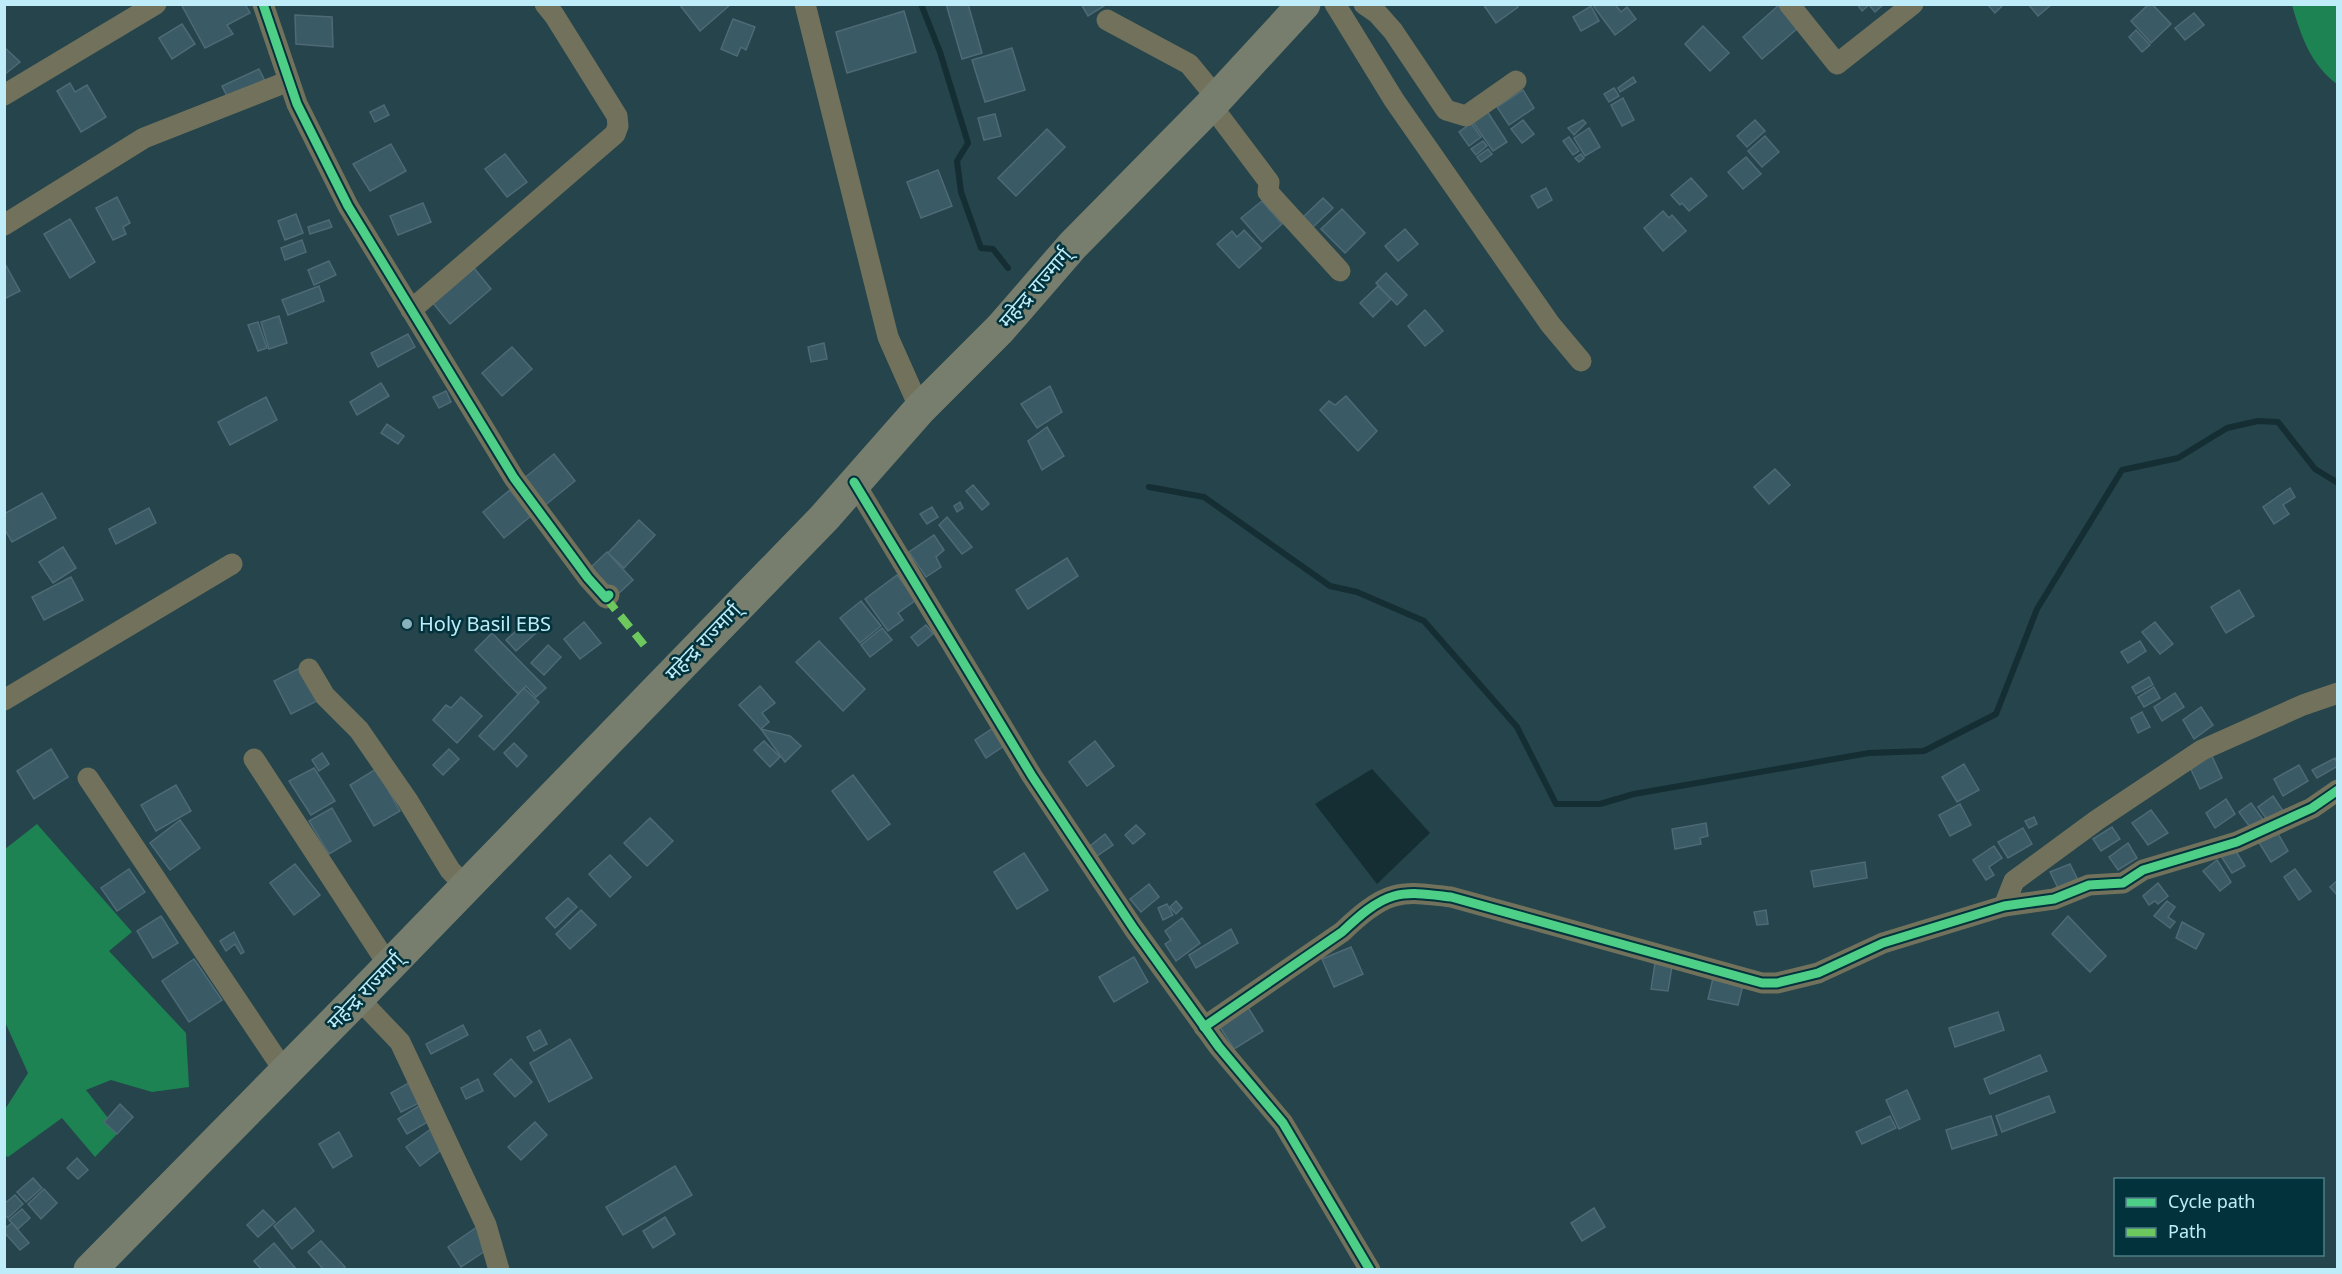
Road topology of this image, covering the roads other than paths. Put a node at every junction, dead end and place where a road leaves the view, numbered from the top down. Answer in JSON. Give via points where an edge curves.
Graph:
{"nodes":[{"id":1,"x":156,"y":4,"type":"edge"},
{"id":2,"x":263,"y":4,"type":"edge"},
{"id":3,"x":545,"y":4,"type":"edge"},
{"id":4,"x":805,"y":4,"type":"edge"},
{"id":5,"x":1335,"y":4,"type":"edge"},
{"id":6,"x":1364,"y":4,"type":"edge"},
{"id":7,"x":1789,"y":4,"type":"edge"},
{"id":8,"x":1913,"y":4,"type":"edge"},
{"id":9,"x":1294,"y":8,"type":"edge"},
{"id":10,"x":1107,"y":20,"type":"dead end"},
{"id":11,"x":289,"y":81,"type":"junction"},
{"id":12,"x":1516,"y":81,"type":"dead end"},
{"id":13,"x":4,"y":95,"type":"edge"},
{"id":14,"x":1214,"y":102,"type":"junction"},
{"id":15,"x":4,"y":225,"type":"edge"},
{"id":16,"x":1340,"y":271,"type":"dead end"},
{"id":17,"x":411,"y":310,"type":"junction"},
{"id":18,"x":1581,"y":361,"type":"dead end"},
{"id":19,"x":920,"y":409,"type":"junction"},
{"id":20,"x":854,"y":482,"type":"junction"},
{"id":21,"x":232,"y":564,"type":"dead end"},
{"id":22,"x":609,"y":595,"type":"dead end"},
{"id":23,"x":309,"y":669,"type":"dead end"},
{"id":24,"x":2337,"y":693,"type":"edge"},
{"id":25,"x":4,"y":700,"type":"edge"},
{"id":26,"x":254,"y":759,"type":"dead end"},
{"id":27,"x":88,"y":778,"type":"dead end"},
{"id":28,"x":2337,"y":790,"type":"edge"},
{"id":29,"x":466,"y":887,"type":"junction"},
{"id":30,"x":2004,"y":906,"type":"junction"},
{"id":31,"x":389,"y":966,"type":"junction"},
{"id":32,"x":358,"y":998,"type":"junction"},
{"id":33,"x":1204,"y":1027,"type":"junction"},
{"id":34,"x":285,"y":1072,"type":"junction"},
{"id":35,"x":90,"y":1269,"type":"edge"},
{"id":36,"x":500,"y":1269,"type":"edge"},
{"id":37,"x":1370,"y":1269,"type":"edge"}],
"edges":[{"from":1,"to":13,"type":"street"},
{"from":2,"to":11,"type":"street"},
{"from":3,"to":17,"type":"street","via":[[617,116],[615,134]]},
{"from":4,"to":19,"type":"street","via":[[888,337]]},
{"from":5,"to":18,"type":"street","via":[[1394,100],[1550,324]]},
{"from":6,"to":12,"type":"street","via":[[1393,31],[1446,110],[1466,116]]},
{"from":7,"to":8,"type":"street","via":[[1837,64]]},
{"from":9,"to":14,"type":"highway","name":"महेन्द्र राज्मार्ग्"},
{"from":10,"to":14,"type":"street","via":[[1190,64]]},
{"from":11,"to":15,"type":"street","via":[[144,138]]},
{"from":11,"to":17,"type":"street","via":[[348,206]]},
{"from":14,"to":16,"type":"street","via":[[1269,182],[1268,192]]},
{"from":14,"to":19,"type":"highway","name":"महेन्द्र राज्मार्ग्"},
{"from":17,"to":22,"type":"street","via":[[514,478],[588,578],[606,598]]},
{"from":19,"to":20,"type":"highway","name":"महेन्द्र राज्मार्ग्"},
{"from":20,"to":29,"type":"highway","name":"महेन्द्र राज्मार्ग्"},
{"from":20,"to":33,"type":"street","via":[[1032,776]]},
{"from":21,"to":25,"type":"street"},
{"from":23,"to":29,"type":"street","via":[[325,696],[359,730],[450,870]]},
{"from":24,"to":30,"type":"street","via":[[2202,750],[2014,881]]},
{"from":26,"to":31,"type":"street"},
{"from":27,"to":34,"type":"street"},
{"from":28,"to":30,"type":"street","via":[[2312,808],[2237,842],[2143,870],[2123,884],[2089,885],[2054,899]]},
{"from":29,"to":31,"type":"highway","name":"महेन्द्र राज्मार्ग्"},
{"from":30,"to":33,"type":"street","via":[[1883,943],[1818,973],[1762,983],[1451,897],[1392,896]]},
{"from":31,"to":32,"type":"highway","name":"महेन्द्र राज्मार्ग्"},
{"from":32,"to":34,"type":"highway","name":"महेन्द्र राज्मार्ग्"},
{"from":32,"to":36,"type":"street","via":[[400,1042],[486,1226]]},
{"from":33,"to":37,"type":"street","via":[[1283,1123]]},
{"from":34,"to":35,"type":"highway","name":"महेन्द्र राज्मार्ग्"}]}
